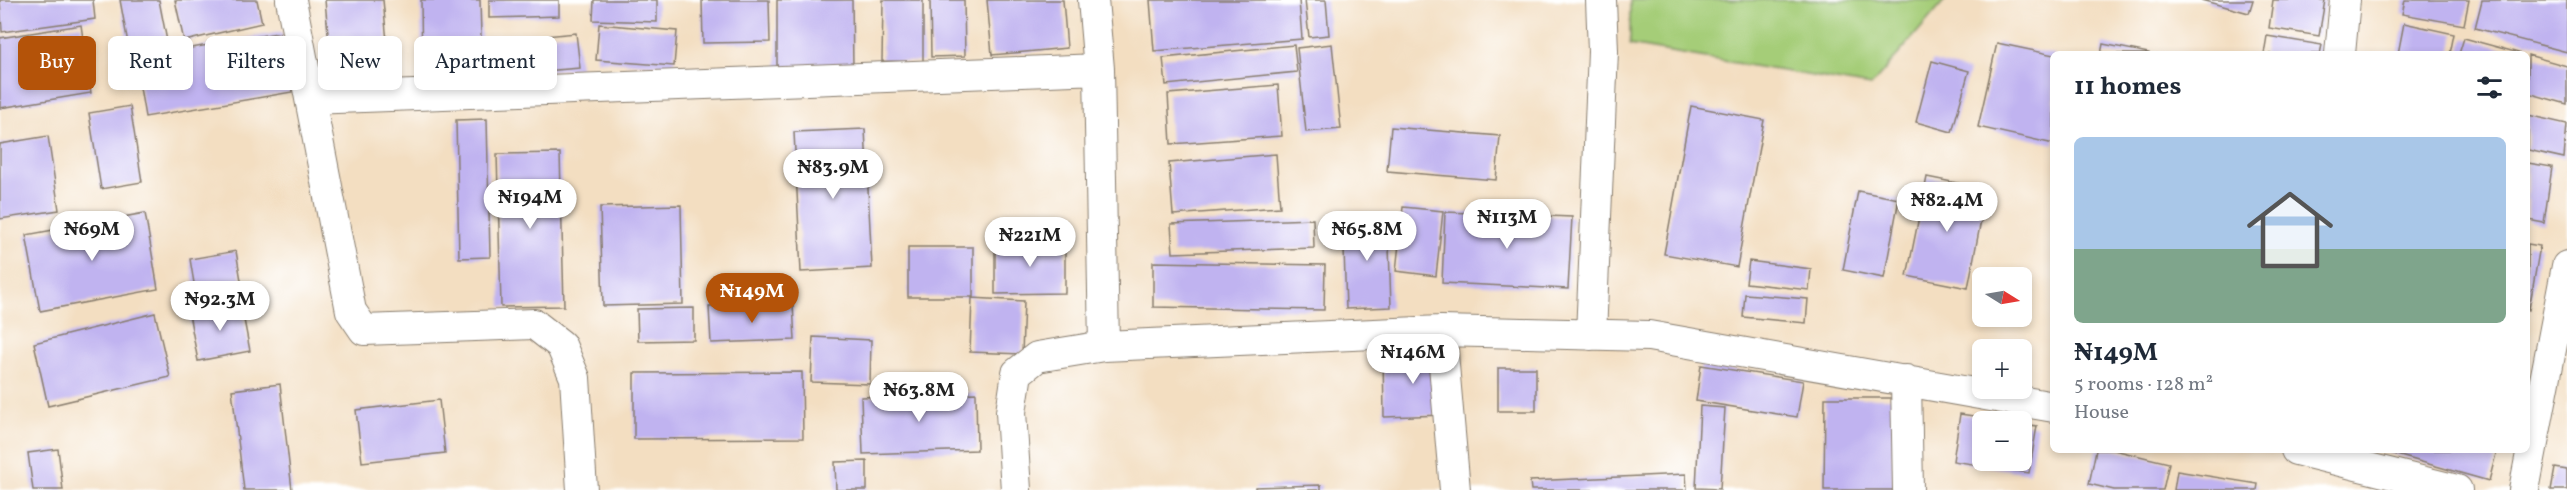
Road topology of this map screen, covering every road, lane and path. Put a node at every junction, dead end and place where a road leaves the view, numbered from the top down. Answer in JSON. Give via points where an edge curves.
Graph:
{"nodes":[{"id":1,"x":291,"y":0,"type":"edge"},
{"id":2,"x":1093,"y":0,"type":"edge"},
{"id":3,"x":1601,"y":0,"type":"edge"},
{"id":4,"x":2345,"y":0,"type":"edge"},
{"id":5,"x":2340,"y":51,"type":"edge"},
{"id":6,"x":1099,"y":69,"type":"junction"},
{"id":7,"x":310,"y":99,"type":"junction"},
{"id":8,"x":2567,"y":266,"type":"edge"},
{"id":9,"x":1441,"y":331,"type":"junction"},
{"id":10,"x":1591,"y":334,"type":"junction"},
{"id":11,"x":1104,"y":346,"type":"junction"},
{"id":12,"x":1906,"y":380,"type":"junction"},
{"id":13,"x":2050,"y":406,"type":"edge"},
{"id":14,"x":2309,"y":453,"type":"edge"},
{"id":15,"x":582,"y":490,"type":"edge"},
{"id":16,"x":1016,"y":490,"type":"edge"},
{"id":17,"x":1455,"y":490,"type":"edge"},
{"id":18,"x":1908,"y":490,"type":"edge"},
{"id":19,"x":2457,"y":490,"type":"edge"},
{"id":20,"x":2524,"y":490,"type":"edge"}],
"edges":[{"from":1,"to":7,"type":"street"},
{"from":2,"to":6,"type":"street"},
{"from":3,"to":10,"type":"street","via":[[1603,51]]},
{"from":4,"to":5,"type":"street"},
{"from":6,"to":7,"type":"street"},
{"from":6,"to":11,"type":"street"},
{"from":7,"to":15,"type":"street","via":[[351,310],[364,330],[534,324],[561,345],[575,378]]},
{"from":8,"to":20,"type":"street"},
{"from":9,"to":10,"type":"street"},
{"from":9,"to":11,"type":"street"},
{"from":9,"to":17,"type":"street"},
{"from":10,"to":12,"type":"street","via":[[1649,336]]},
{"from":11,"to":16,"type":"street","via":[[1037,357],[1017,373],[1011,412]]},
{"from":12,"to":13,"type":"street"},
{"from":12,"to":18,"type":"street"},
{"from":14,"to":19,"type":"street"}]}
